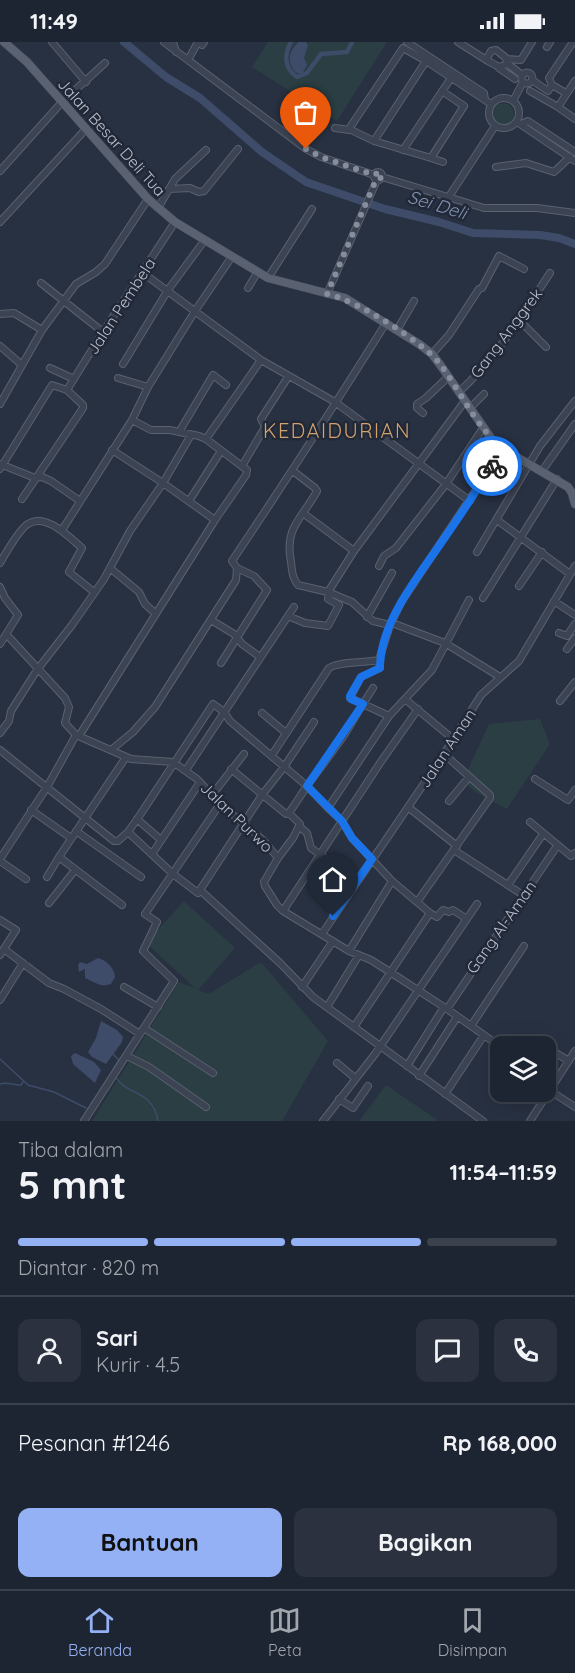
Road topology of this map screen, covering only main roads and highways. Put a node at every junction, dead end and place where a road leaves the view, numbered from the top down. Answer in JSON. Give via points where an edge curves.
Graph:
{"nodes":[{"id":1,"x":4,"y":42,"type":"edge"},
{"id":2,"x":575,"y":504,"type":"edge"}],
"edges":[{"from":1,"to":2,"type":"main road","name":"Jalan Besar Deli Tua","via":[[27,62],[148,199],[175,222],[257,273],[345,298],[419,344],[432,354],[493,441],[571,489]]}]}
